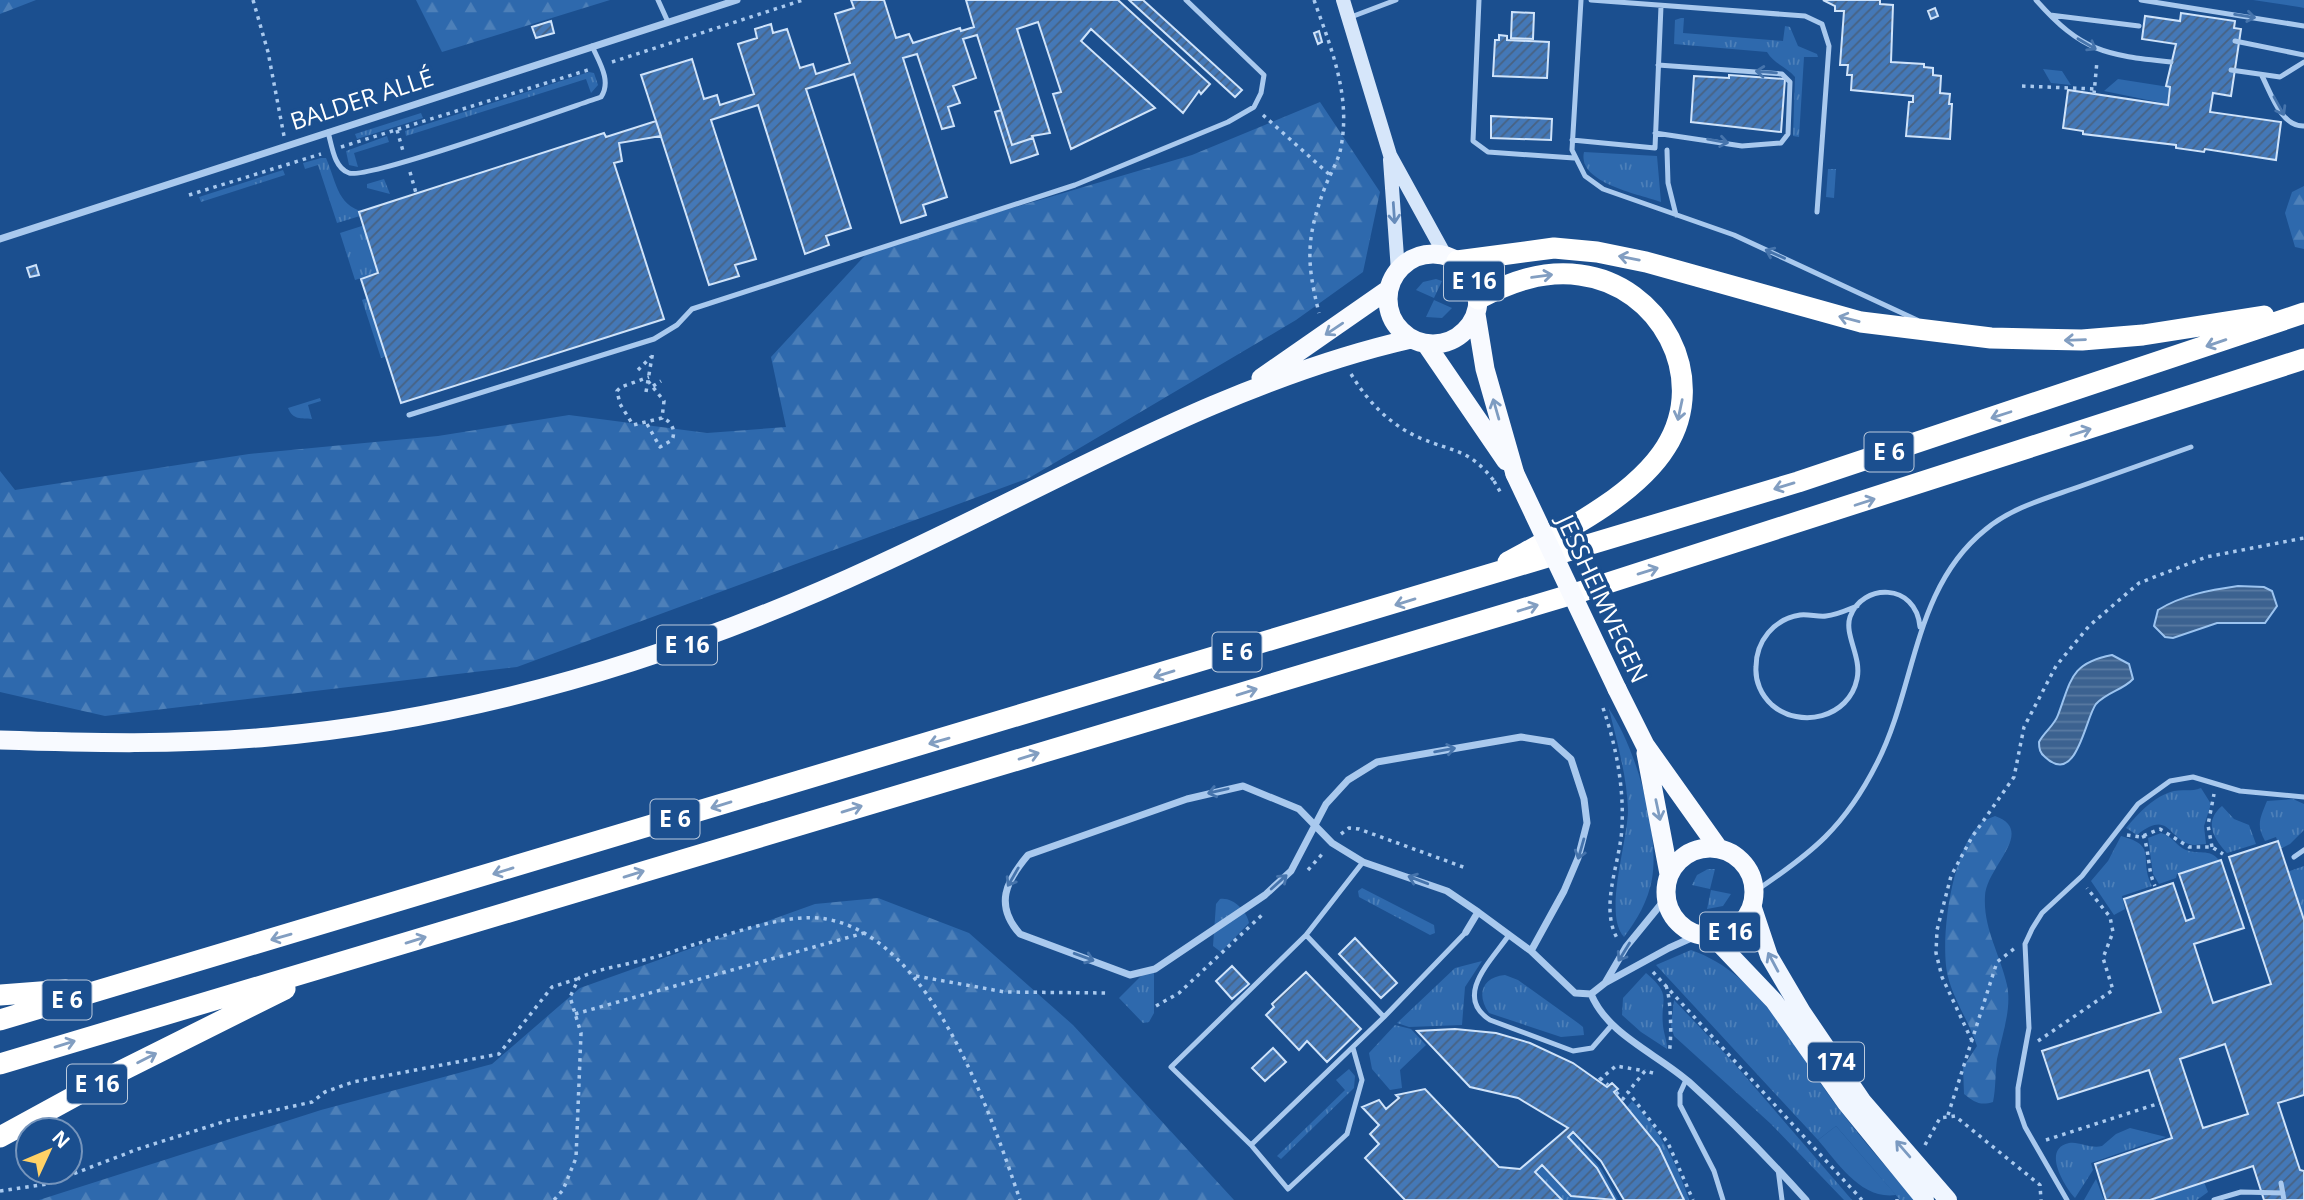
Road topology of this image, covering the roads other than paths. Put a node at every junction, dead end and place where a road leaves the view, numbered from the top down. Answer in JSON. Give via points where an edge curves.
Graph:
{"nodes":[{"id":1,"x":658,"y":0,"type":"edge"},
{"id":2,"x":737,"y":0,"type":"edge"},
{"id":3,"x":1186,"y":0,"type":"edge"},
{"id":4,"x":1343,"y":0,"type":"edge"},
{"id":5,"x":1396,"y":0,"type":"edge"},
{"id":6,"x":1479,"y":0,"type":"edge"},
{"id":7,"x":1581,"y":0,"type":"edge"},
{"id":8,"x":1591,"y":0,"type":"edge"},
{"id":9,"x":2036,"y":0,"type":"edge"},
{"id":10,"x":2141,"y":0,"type":"edge"},
{"id":11,"x":1661,"y":6,"type":"junction"},
{"id":12,"x":2050,"y":15,"type":"junction"},
{"id":13,"x":1349,"y":19,"type":"junction"},
{"id":14,"x":668,"y":23,"type":"junction"},
{"id":15,"x":2139,"y":26,"type":"dead end"},
{"id":16,"x":2304,"y":26,"type":"edge"},
{"id":17,"x":2235,"y":41,"type":"dead end"},
{"id":18,"x":593,"y":46,"type":"junction"},
{"id":19,"x":2304,"y":55,"type":"edge"},
{"id":20,"x":2171,"y":62,"type":"dead end"},
{"id":21,"x":2304,"y":62,"type":"edge"},
{"id":22,"x":1658,"y":65,"type":"junction"},
{"id":23,"x":2231,"y":71,"type":"dead end"},
{"id":24,"x":2262,"y":76,"type":"junction"},
{"id":25,"x":2304,"y":126,"type":"edge"},
{"id":26,"x":328,"y":132,"type":"junction"},
{"id":27,"x":1656,"y":133,"type":"junction"},
{"id":28,"x":1572,"y":140,"type":"junction"},
{"id":29,"x":1667,"y":150,"type":"dead end"},
{"id":30,"x":1390,"y":155,"type":"junction"},
{"id":31,"x":1574,"y":158,"type":"junction"},
{"id":32,"x":1817,"y":212,"type":"dead end"},
{"id":33,"x":1676,"y":215,"type":"junction"},
{"id":34,"x":0,"y":239,"type":"edge"},
{"id":35,"x":1451,"y":258,"type":"junction"},
{"id":36,"x":1398,"y":271,"type":"junction"},
{"id":37,"x":1389,"y":289,"type":"junction"},
{"id":38,"x":1477,"y":307,"type":"junction"},
{"id":39,"x":2304,"y":312,"type":"edge"},
{"id":40,"x":1948,"y":335,"type":"junction"},
{"id":41,"x":1418,"y":341,"type":"junction"},
{"id":42,"x":2304,"y":359,"type":"edge"},
{"id":43,"x":1243,"y":391,"type":"junction"},
{"id":44,"x":409,"y":415,"type":"dead end"},
{"id":45,"x":2191,"y":447,"type":"dead end"},
{"id":46,"x":1515,"y":474,"type":"junction"},
{"id":47,"x":1471,"y":582,"type":"junction"},
{"id":48,"x":1857,"y":606,"type":"junction"},
{"id":49,"x":1920,"y":628,"type":"junction"},
{"id":50,"x":0,"y":731,"type":"edge"},
{"id":51,"x":0,"y":740,"type":"edge"},
{"id":52,"x":87,"y":743,"type":"junction"},
{"id":53,"x":1645,"y":746,"type":"junction"},
{"id":54,"x":2304,"y":797,"type":"edge"},
{"id":55,"x":1315,"y":826,"type":"junction"},
{"id":56,"x":1719,"y":849,"type":"junction"},
{"id":57,"x":2304,"y":850,"type":"edge"},
{"id":58,"x":2294,"y":857,"type":"dead end"},
{"id":59,"x":1363,"y":862,"type":"junction"},
{"id":60,"x":1670,"y":874,"type":"junction"},
{"id":61,"x":1666,"y":898,"type":"junction"},
{"id":62,"x":1753,"y":898,"type":"junction"},
{"id":63,"x":1478,"y":912,"type":"junction"},
{"id":64,"x":1466,"y":932,"type":"joint"},
{"id":65,"x":1306,"y":935,"type":"junction"},
{"id":66,"x":1509,"y":936,"type":"junction"},
{"id":67,"x":1706,"y":936,"type":"junction"},
{"id":68,"x":1531,"y":951,"type":"junction"},
{"id":69,"x":351,"y":959,"type":"junction"},
{"id":70,"x":134,"y":980,"type":"junction"},
{"id":71,"x":1605,"y":983,"type":"junction"},
{"id":72,"x":1591,"y":994,"type":"junction"},
{"id":73,"x":0,"y":995,"type":"edge"},
{"id":74,"x":1384,"y":1017,"type":"junction"},
{"id":75,"x":0,"y":1020,"type":"edge"},
{"id":76,"x":1611,"y":1026,"type":"junction"},
{"id":77,"x":1353,"y":1048,"type":"junction"},
{"id":78,"x":0,"y":1064,"type":"edge"},
{"id":79,"x":1686,"y":1080,"type":"junction"},
{"id":80,"x":0,"y":1137,"type":"edge"},
{"id":81,"x":1251,"y":1145,"type":"junction"},
{"id":82,"x":1778,"y":1169,"type":"junction"},
{"id":83,"x":2281,"y":1183,"type":"dead end"},
{"id":84,"x":2283,"y":1196,"type":"edge"},
{"id":85,"x":1723,"y":1200,"type":"edge"},
{"id":86,"x":1782,"y":1200,"type":"edge"},
{"id":87,"x":1807,"y":1200,"type":"edge"},
{"id":88,"x":1925,"y":1200,"type":"edge"},
{"id":89,"x":1948,"y":1200,"type":"edge"},
{"id":90,"x":2067,"y":1200,"type":"edge"},
{"id":91,"x":2214,"y":1200,"type":"edge"}],
"edges":[{"from":1,"to":14,"type":"lane"},
{"from":2,"to":14,"type":"street","name":"BALDER ALLÉ"},
{"from":3,"to":44,"type":"lane","via":[[1264,75],[1254,107],[1228,122],[1075,185],[692,309],[677,326],[654,339]]},
{"from":4,"to":13,"type":"main road"},
{"from":5,"to":13,"type":"lane"},
{"from":6,"to":31,"type":"lane","via":[[1473,141],[1488,152]]},
{"from":7,"to":28,"type":"lane"},
{"from":8,"to":11,"type":"lane"},
{"from":9,"to":12,"type":"lane"},
{"from":10,"to":16,"type":"lane","one_way":true},
{"from":11,"to":22,"type":"lane"},
{"from":11,"to":32,"type":"lane","via":[[1798,16],[1822,24],[1829,46]]},
{"from":12,"to":15,"type":"lane"},
{"from":12,"to":20,"type":"lane","one_way":true,"via":[[2098,51]]},
{"from":13,"to":30,"type":"main road"},
{"from":14,"to":18,"type":"street","name":"BALDER ALLÉ"},
{"from":17,"to":19,"type":"lane"},
{"from":18,"to":26,"type":"street","name":"BALDER ALLÉ"},
{"from":18,"to":26,"type":"lane","via":[[606,90],[601,97],[406,161],[359,175],[339,167]]},
{"from":21,"to":24,"type":"lane","via":[[2280,77]]},
{"from":22,"to":27,"type":"lane"},
{"from":27,"to":22,"type":"lane","one_way":true,"via":[[1742,146],[1781,144],[1788,134],[1790,82],[1782,74]]},
{"from":23,"to":24,"type":"lane"},
{"from":24,"to":25,"type":"lane","one_way":true,"via":[[2285,118]]},
{"from":26,"to":34,"type":"street","name":"BALDER ALLÉ"},
{"from":27,"to":28,"type":"lane","via":[[1655,148]]},
{"from":28,"to":31,"type":"lane"},
{"from":29,"to":33,"type":"lane","via":[[1668,183]]},
{"from":30,"to":35,"type":"main road"},
{"from":30,"to":36,"type":"main road","one_way":true},
{"from":31,"to":33,"type":"lane","via":[[1585,176],[1603,189]]},
{"from":40,"to":33,"type":"lane","one_way":true,"via":[[1758,246]]},
{"from":35,"to":36,"type":"highway","number":"E 16","via":[[1419,256]]},
{"from":35,"to":38,"type":"highway","number":"E 16","via":[[1469,271],[1476,284]]},
{"from":40,"to":35,"type":"highway","number":"E 6","one_way":true,"via":[[1861,322],[1597,252],[1553,248]]},
{"from":36,"to":37,"type":"highway","number":"E 16"},
{"from":37,"to":41,"type":"highway","number":"E 16","via":[[1392,317],[1399,330]]},
{"from":37,"to":43,"type":"highway","number":"E 16","one_way":true},
{"from":38,"to":41,"type":"highway","number":"E 16","via":[[1470,326],[1450,341]]},
{"from":46,"to":38,"type":"highway","name":"JESSHEIMVEGEN","number":"E 16","one_way":true,"via":[[1485,369]]},
{"from":38,"to":47,"type":"highway","number":"E 6","one_way":true,"via":[[1510,284],[1544,274],[1581,275],[1613,285],[1646,306],[1673,341],[1684,392],[1667,447],[1637,481]]},
{"from":39,"to":40,"type":"highway","number":"E 6","one_way":true,"via":[[2082,340]]},
{"from":39,"to":47,"type":"highway","number":"E 6","one_way":true,"via":[[1798,482]]},
{"from":41,"to":43,"type":"highway","number":"E 16"},
{"from":41,"to":46,"type":"highway","name":"JESSHEIMVEGEN","number":"E 16"},
{"from":69,"to":42,"type":"highway","number":"E 6","one_way":true,"via":[[1583,591]]},
{"from":43,"to":52,"type":"highway","number":"E 16","via":[[818,593],[712,636],[601,673],[468,706],[329,730],[205,742]]},
{"from":45,"to":49,"type":"lane","via":[[2033,503],[1994,523],[1959,556]]},
{"from":46,"to":53,"type":"highway","name":"JESSHEIMVEGEN","number":"E 16","bridge":true},
{"from":47,"to":70,"type":"highway","number":"E 6","one_way":true},
{"from":48,"to":48,"type":"lane","via":[[1829,616],[1790,617],[1764,637],[1755,673],[1761,691],[1775,707],[1794,717],[1816,718],[1841,706],[1852,693],[1859,664],[1849,623]]},
{"from":48,"to":49,"type":"lane","via":[[1874,596],[1903,595],[1917,608]]},
{"from":49,"to":62,"type":"lane","via":[[1891,729],[1859,796],[1815,850]]},
{"from":50,"to":52,"type":"highway","number":"E 16"},
{"from":51,"to":52,"type":"highway","number":"E 16"},
{"from":53,"to":56,"type":"highway","name":"JESSHEIMVEGEN","number":"E 16"},
{"from":53,"to":60,"type":"highway","name":"JESSHEIMVEGEN","number":"E 16","one_way":true},
{"from":54,"to":90,"type":"lane","via":[[2240,791],[2193,777],[2170,781],[2138,804],[2079,878],[2042,913],[2025,944],[2029,1028],[2018,1107]]},
{"from":55,"to":55,"type":"street","one_way":true,"via":[[1299,809],[1243,786],[1187,799],[1028,855],[1004,893],[1009,922],[1020,934],[1130,975],[1155,969],[1265,895],[1291,871]]},
{"from":55,"to":59,"type":"street"},
{"from":55,"to":68,"type":"street","one_way":true,"via":[[1326,804],[1349,780],[1377,762],[1521,737],[1552,742],[1571,759],[1579,776],[1587,823],[1564,891]]},
{"from":56,"to":60,"type":"highway","via":[[1690,853]]},
{"from":56,"to":62,"type":"highway","number":"E 16","via":[[1743,863],[1751,876]]},
{"from":57,"to":58,"type":"lane"},
{"from":63,"to":59,"type":"street","one_way":true,"via":[[1447,891]]},
{"from":59,"to":65,"type":"lane"},
{"from":60,"to":61,"type":"highway","number":"E 16"},
{"from":61,"to":67,"type":"highway","number":"E 16","via":[[1671,914],[1683,928]]},
{"from":61,"to":71,"type":"street","one_way":true,"via":[[1626,947]]},
{"from":62,"to":67,"type":"highway","number":"E 16","via":[[1738,927]]},
{"from":89,"to":62,"type":"main road","number":"174","one_way":true,"via":[[1863,1102],[1802,1012],[1769,956]]},
{"from":63,"to":64,"type":"street"},
{"from":63,"to":66,"type":"street"},
{"from":64,"to":74,"type":"lane"},
{"from":65,"to":74,"type":"lane"},
{"from":65,"to":81,"type":"lane","via":[[1171,1067]]},
{"from":66,"to":68,"type":"street"},
{"from":66,"to":76,"type":"lane","via":[[1474,987],[1472,1002],[1478,1013],[1573,1051],[1592,1048]]},
{"from":67,"to":71,"type":"street","via":[[1669,948]]},
{"from":67,"to":88,"type":"main road","number":"174","via":[[1774,1001],[1846,1103]]},
{"from":68,"to":72,"type":"street","via":[[1576,993]]},
{"from":78,"to":69,"type":"highway","number":"E 6","one_way":true},
{"from":80,"to":69,"type":"highway","number":"E 16","one_way":true,"via":[[119,1072]]},
{"from":70,"to":73,"type":"highway"},
{"from":70,"to":75,"type":"highway","number":"E 6"},
{"from":71,"to":72,"type":"street"},
{"from":72,"to":76,"type":"street"},
{"from":74,"to":77,"type":"lane"},
{"from":76,"to":79,"type":"street"},
{"from":77,"to":81,"type":"lane"},
{"from":77,"to":81,"type":"lane","via":[[1362,1080],[1346,1134],[1337,1143],[1288,1189]]},
{"from":79,"to":82,"type":"street"},
{"from":79,"to":85,"type":"lane","via":[[1680,1105],[1714,1171]]},
{"from":82,"to":86,"type":"lane"},
{"from":82,"to":87,"type":"street"},
{"from":83,"to":84,"type":"lane"},
{"from":84,"to":91,"type":"lane","via":[[2241,1192]]}]}
